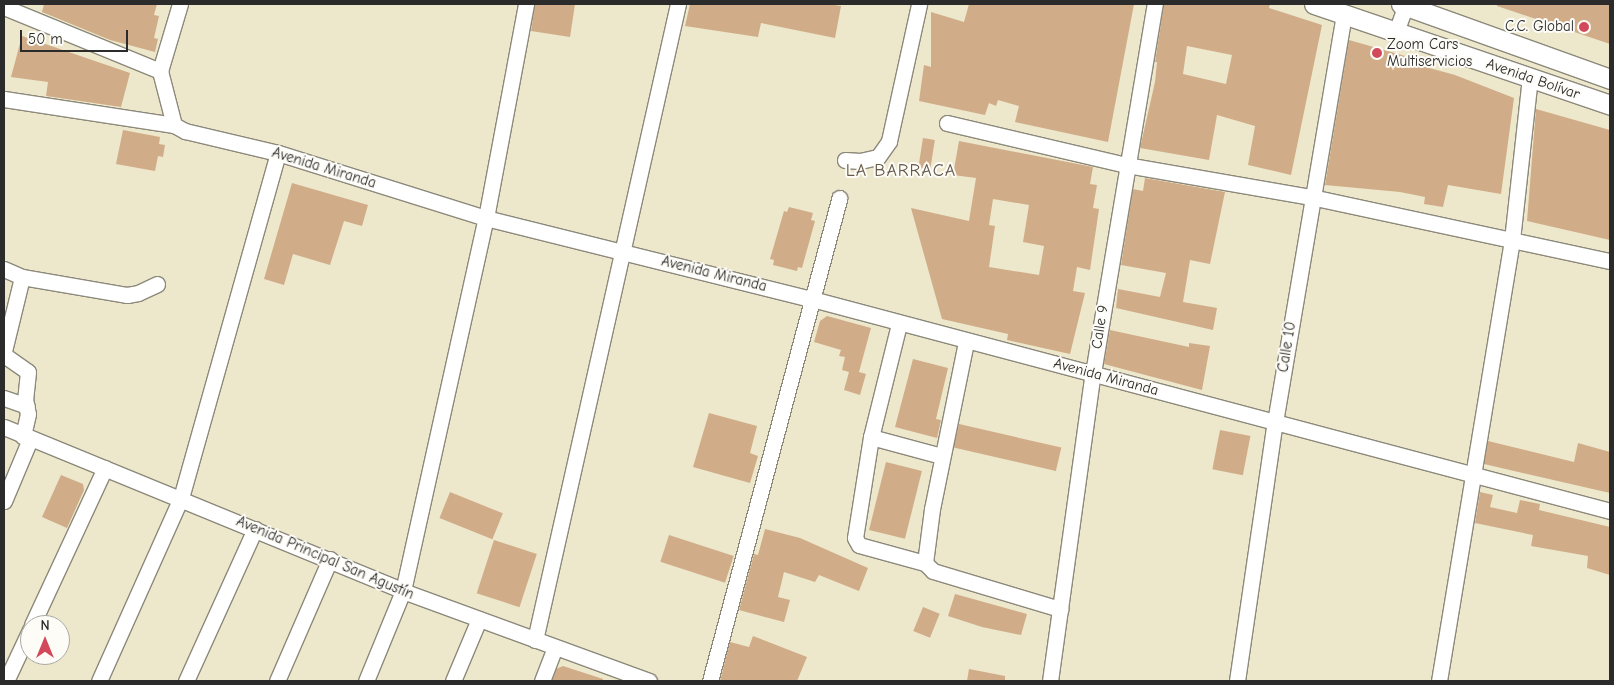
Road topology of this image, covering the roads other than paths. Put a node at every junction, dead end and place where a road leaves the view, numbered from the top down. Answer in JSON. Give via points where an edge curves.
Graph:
{"nodes":[{"id":1,"x":180,"y":4,"type":"edge"},
{"id":2,"x":526,"y":4,"type":"edge"},
{"id":3,"x":678,"y":4,"type":"edge"},
{"id":4,"x":919,"y":4,"type":"edge"},
{"id":5,"x":1155,"y":4,"type":"edge"},
{"id":6,"x":1314,"y":4,"type":"edge"},
{"id":7,"x":1404,"y":4,"type":"edge"},
{"id":8,"x":4,"y":7,"type":"edge"},
{"id":9,"x":1344,"y":14,"type":"junction"},
{"id":10,"x":1396,"y":32,"type":"junction"},
{"id":11,"x":160,"y":71,"type":"junction"},
{"id":12,"x":1530,"y":78,"type":"junction"},
{"id":13,"x":1610,"y":79,"type":"edge"},
{"id":14,"x":4,"y":99,"type":"edge"},
{"id":15,"x":1610,"y":105,"type":"edge"},
{"id":16,"x":947,"y":123,"type":"dead end"},
{"id":17,"x":174,"y":126,"type":"junction"},
{"id":18,"x":278,"y":153,"type":"junction"},
{"id":19,"x":845,"y":160,"type":"dead end"},
{"id":20,"x":1126,"y":165,"type":"junction"},
{"id":21,"x":1312,"y":196,"type":"junction"},
{"id":22,"x":839,"y":198,"type":"dead end"},
{"id":23,"x":486,"y":218,"type":"junction"},
{"id":24,"x":1512,"y":240,"type":"junction"},
{"id":25,"x":624,"y":252,"type":"junction"},
{"id":26,"x":1610,"y":261,"type":"edge"},
{"id":27,"x":4,"y":269,"type":"edge"},
{"id":28,"x":22,"y":277,"type":"junction"},
{"id":29,"x":156,"y":284,"type":"dead end"},
{"id":30,"x":812,"y":299,"type":"junction"},
{"id":31,"x":898,"y":324,"type":"junction"},
{"id":32,"x":966,"y":342,"type":"junction"},
{"id":33,"x":4,"y":353,"type":"edge"},
{"id":34,"x":1092,"y":373,"type":"junction"},
{"id":35,"x":4,"y":398,"type":"edge"},
{"id":36,"x":27,"y":406,"type":"junction"},
{"id":37,"x":1275,"y":422,"type":"junction"},
{"id":38,"x":4,"y":427,"type":"edge"},
{"id":39,"x":871,"y":437,"type":"junction"},
{"id":40,"x":26,"y":438,"type":"junction"},
{"id":41,"x":942,"y":456,"type":"junction"},
{"id":42,"x":106,"y":468,"type":"junction"},
{"id":43,"x":1474,"y":476,"type":"junction"},
{"id":44,"x":181,"y":498,"type":"junction"},
{"id":45,"x":4,"y":502,"type":"edge"},
{"id":46,"x":1610,"y":511,"type":"edge"},
{"id":47,"x":255,"y":529,"type":"junction"},
{"id":48,"x":330,"y":559,"type":"junction"},
{"id":49,"x":925,"y":563,"type":"junction"},
{"id":50,"x":403,"y":591,"type":"junction"},
{"id":51,"x":1060,"y":609,"type":"junction"},
{"id":52,"x":37,"y":615,"type":"edge"},
{"id":53,"x":479,"y":619,"type":"junction"},
{"id":54,"x":535,"y":640,"type":"junction"},
{"id":55,"x":555,"y":647,"type":"junction"},
{"id":56,"x":20,"y":651,"type":"edge"},
{"id":57,"x":6,"y":681,"type":"edge"},
{"id":58,"x":99,"y":681,"type":"edge"},
{"id":59,"x":186,"y":681,"type":"edge"},
{"id":60,"x":276,"y":681,"type":"edge"},
{"id":61,"x":366,"y":681,"type":"edge"},
{"id":62,"x":454,"y":681,"type":"edge"},
{"id":63,"x":542,"y":681,"type":"edge"},
{"id":64,"x":649,"y":681,"type":"edge"},
{"id":65,"x":710,"y":681,"type":"edge"},
{"id":66,"x":1050,"y":681,"type":"edge"},
{"id":67,"x":1237,"y":681,"type":"edge"},
{"id":68,"x":1439,"y":681,"type":"edge"}],
"edges":[{"from":1,"to":11,"type":"street"},
{"from":2,"to":23,"type":"street"},
{"from":3,"to":25,"type":"street"},
{"from":4,"to":19,"type":"street","via":[[889,141],[878,157]]},
{"from":5,"to":20,"type":"street","name":"Calle 9"},
{"from":6,"to":9,"type":"main road","name":"Avenida Bolívar"},
{"from":7,"to":10,"type":"street"},
{"from":7,"to":13,"type":"main road","name":"Avenida Bolívar"},
{"from":8,"to":11,"type":"street"},
{"from":9,"to":10,"type":"main road","name":"Avenida Bolívar"},
{"from":9,"to":21,"type":"street","name":"Calle 10"},
{"from":10,"to":12,"type":"main road","name":"Avenida Bolívar"},
{"from":11,"to":17,"type":"street"},
{"from":12,"to":15,"type":"main road","name":"Avenida Bolívar"},
{"from":12,"to":24,"type":"street"},
{"from":14,"to":17,"type":"street","name":"Avenida Miranda"},
{"from":16,"to":20,"type":"street"},
{"from":17,"to":18,"type":"street","name":"Avenida Miranda"},
{"from":18,"to":23,"type":"street","name":"Avenida Miranda"},
{"from":18,"to":44,"type":"street"},
{"from":20,"to":21,"type":"street"},
{"from":20,"to":34,"type":"street","name":"Calle 9"},
{"from":21,"to":24,"type":"street"},
{"from":21,"to":37,"type":"street","name":"Calle 10"},
{"from":22,"to":30,"type":"street"},
{"from":23,"to":25,"type":"street","name":"Avenida Miranda"},
{"from":23,"to":50,"type":"street"},
{"from":24,"to":26,"type":"street"},
{"from":24,"to":43,"type":"street"},
{"from":25,"to":30,"type":"street","name":"Avenida Miranda"},
{"from":25,"to":54,"type":"street"},
{"from":27,"to":28,"type":"street"},
{"from":28,"to":29,"type":"street","via":[[127,295]]},
{"from":28,"to":33,"type":"street"},
{"from":30,"to":31,"type":"street","name":"Avenida Miranda"},
{"from":30,"to":65,"type":"street"},
{"from":31,"to":32,"type":"street","name":"Avenida Miranda"},
{"from":31,"to":39,"type":"street"},
{"from":32,"to":34,"type":"street","name":"Avenida Miranda"},
{"from":32,"to":41,"type":"street"},
{"from":33,"to":36,"type":"street","via":[[27,369]]},
{"from":34,"to":37,"type":"street","name":"Avenida Miranda"},
{"from":34,"to":51,"type":"street","name":"Calle 9"},
{"from":35,"to":36,"type":"street"},
{"from":36,"to":40,"type":"street"},
{"from":37,"to":43,"type":"street","name":"Avenida Miranda"},
{"from":37,"to":67,"type":"street","name":"Calle 10"},
{"from":38,"to":40,"type":"street","name":"Avenida Principal San Agustín"},
{"from":39,"to":41,"type":"street"},
{"from":39,"to":49,"type":"street","via":[[854,538],[860,545]]},
{"from":40,"to":42,"type":"street","name":"Avenida Principal San Agustín"},
{"from":40,"to":45,"type":"street"},
{"from":41,"to":49,"type":"street"},
{"from":42,"to":44,"type":"street","name":"Avenida Principal San Agustín"},
{"from":42,"to":52,"type":"street"},
{"from":43,"to":46,"type":"street","name":"Avenida Miranda"},
{"from":43,"to":68,"type":"street"},
{"from":44,"to":47,"type":"street","name":"Avenida Principal San Agustín"},
{"from":44,"to":58,"type":"street"},
{"from":47,"to":48,"type":"street","name":"Avenida Principal San Agustín"},
{"from":47,"to":59,"type":"street"},
{"from":48,"to":50,"type":"street","name":"Avenida Principal San Agustín"},
{"from":48,"to":60,"type":"street"},
{"from":49,"to":51,"type":"street","via":[[933,571]]},
{"from":50,"to":53,"type":"street","name":"Avenida Principal San Agustín"},
{"from":50,"to":61,"type":"street"},
{"from":51,"to":66,"type":"street","name":"Calle 9"},
{"from":53,"to":54,"type":"street","name":"Avenida Principal San Agustín"},
{"from":53,"to":62,"type":"street"},
{"from":54,"to":55,"type":"street","name":"Avenida Principal San Agustín"},
{"from":55,"to":63,"type":"street"},
{"from":55,"to":64,"type":"street","name":"Avenida Principal San Agustín"},
{"from":56,"to":57,"type":"street"}]}
